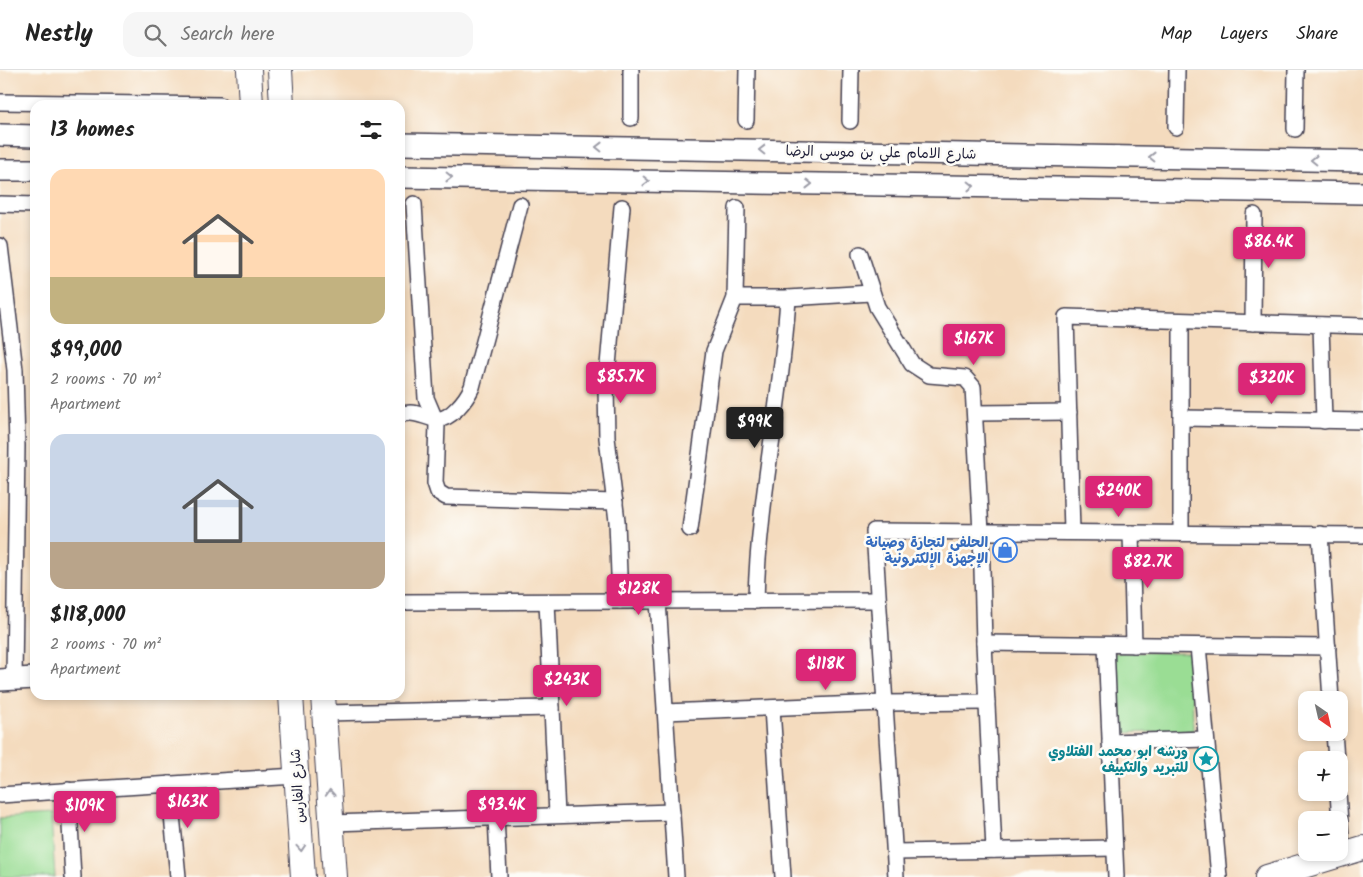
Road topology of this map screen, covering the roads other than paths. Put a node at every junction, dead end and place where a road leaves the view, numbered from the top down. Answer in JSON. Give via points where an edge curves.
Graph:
{"nodes":[{"id":1,"x":249,"y":70,"type":"edge"},
{"id":2,"x":280,"y":70,"type":"edge"},
{"id":3,"x":631,"y":70,"type":"edge"},
{"id":4,"x":747,"y":70,"type":"edge"},
{"id":5,"x":851,"y":70,"type":"edge"},
{"id":6,"x":1177,"y":70,"type":"edge"},
{"id":7,"x":1296,"y":70,"type":"edge"},
{"id":8,"x":251,"y":100,"type":"edge"},
{"id":9,"x":282,"y":100,"type":"edge"},
{"id":10,"x":0,"y":102,"type":"edge"},
{"id":11,"x":30,"y":102,"type":"edge"},
{"id":12,"x":631,"y":118,"type":"dead end"},
{"id":13,"x":746,"y":120,"type":"dead end"},
{"id":14,"x":850,"y":121,"type":"dead end"},
{"id":15,"x":1176,"y":127,"type":"dead end"},
{"id":16,"x":1295,"y":129,"type":"dead end"},
{"id":17,"x":0,"y":135,"type":"edge"},
{"id":18,"x":30,"y":136,"type":"edge"},
{"id":19,"x":405,"y":144,"type":"edge"},
{"id":20,"x":1363,"y":161,"type":"edge"},
{"id":21,"x":0,"y":170,"type":"edge"},
{"id":22,"x":30,"y":170,"type":"edge"},
{"id":23,"x":405,"y":176,"type":"edge"},
{"id":24,"x":1363,"y":193,"type":"edge"},
{"id":25,"x":0,"y":204,"type":"edge"},
{"id":26,"x":414,"y":204,"type":"dead end"},
{"id":27,"x":30,"y":205,"type":"edge"},
{"id":28,"x":520,"y":205,"type":"dead end"},
{"id":29,"x":622,"y":207,"type":"dead end"},
{"id":30,"x":737,"y":208,"type":"dead end"},
{"id":31,"x":1254,"y":215,"type":"dead end"},
{"id":32,"x":0,"y":246,"type":"edge"},
{"id":33,"x":860,"y":254,"type":"dead end"},
{"id":34,"x":871,"y":293,"type":"junction"},
{"id":35,"x":735,"y":298,"type":"junction"},
{"id":36,"x":788,"y":298,"type":"junction"},
{"id":37,"x":1181,"y":320,"type":"junction"},
{"id":38,"x":1253,"y":323,"type":"junction"},
{"id":39,"x":1321,"y":325,"type":"junction"},
{"id":40,"x":1363,"y":326,"type":"edge"},
{"id":41,"x":1069,"y":412,"type":"junction"},
{"id":42,"x":975,"y":413,"type":"junction"},
{"id":43,"x":405,"y":414,"type":"edge"},
{"id":44,"x":1181,"y":418,"type":"junction"},
{"id":45,"x":436,"y":420,"type":"junction"},
{"id":46,"x":1324,"y":421,"type":"junction"},
{"id":47,"x":1363,"y":421,"type":"edge"},
{"id":48,"x":615,"y":502,"type":"junction"},
{"id":49,"x":690,"y":529,"type":"dead end"},
{"id":50,"x":981,"y":532,"type":"junction"},
{"id":51,"x":1072,"y":532,"type":"junction"},
{"id":52,"x":1131,"y":533,"type":"junction"},
{"id":53,"x":1181,"y":533,"type":"junction"},
{"id":54,"x":1320,"y":534,"type":"junction"},
{"id":55,"x":1363,"y":535,"type":"edge"},
{"id":56,"x":756,"y":600,"type":"junction"},
{"id":57,"x":878,"y":600,"type":"junction"},
{"id":58,"x":620,"y":601,"type":"junction"},
{"id":59,"x":658,"y":601,"type":"junction"},
{"id":60,"x":405,"y":602,"type":"edge"},
{"id":61,"x":547,"y":602,"type":"junction"},
{"id":62,"x":984,"y":643,"type":"junction"},
{"id":63,"x":1106,"y":645,"type":"junction"},
{"id":64,"x":1134,"y":645,"type":"junction"},
{"id":65,"x":1198,"y":646,"type":"junction"},
{"id":66,"x":1328,"y":647,"type":"junction"},
{"id":67,"x":16,"y":679,"type":"edge"},
{"id":68,"x":1330,"y":691,"type":"edge"},
{"id":69,"x":291,"y":700,"type":"edge"},
{"id":70,"x":987,"y":702,"type":"junction"},
{"id":71,"x":884,"y":703,"type":"junction"},
{"id":72,"x":324,"y":704,"type":"edge"},
{"id":73,"x":552,"y":708,"type":"junction"},
{"id":74,"x":772,"y":708,"type":"junction"},
{"id":75,"x":666,"y":712,"type":"junction"},
{"id":76,"x":1206,"y":740,"type":"junction"},
{"id":77,"x":1110,"y":742,"type":"junction"},
{"id":78,"x":296,"y":776,"type":"junction"},
{"id":79,"x":169,"y":784,"type":"junction"},
{"id":80,"x":68,"y":790,"type":"junction"},
{"id":81,"x":0,"y":795,"type":"edge"},
{"id":82,"x":1340,"y":801,"type":"edge"},
{"id":83,"x":672,"y":812,"type":"junction"},
{"id":84,"x":558,"y":815,"type":"junction"},
{"id":85,"x":496,"y":817,"type":"junction"},
{"id":86,"x":332,"y":823,"type":"junction"},
{"id":87,"x":1114,"y":848,"type":"junction"},
{"id":88,"x":994,"y":850,"type":"junction"},
{"id":89,"x":1353,"y":851,"type":"edge"},
{"id":90,"x":895,"y":852,"type":"junction"},
{"id":91,"x":73,"y":877,"type":"edge"},
{"id":92,"x":178,"y":877,"type":"edge"},
{"id":93,"x":303,"y":877,"type":"edge"},
{"id":94,"x":335,"y":877,"type":"edge"},
{"id":95,"x":500,"y":877,"type":"edge"},
{"id":96,"x":676,"y":877,"type":"edge"},
{"id":97,"x":783,"y":877,"type":"edge"},
{"id":98,"x":896,"y":877,"type":"edge"},
{"id":99,"x":1116,"y":877,"type":"edge"},
{"id":100,"x":1219,"y":877,"type":"edge"},
{"id":101,"x":1267,"y":877,"type":"edge"}],
"edges":[{"from":1,"to":8,"type":"main road"},
{"from":2,"to":9,"type":"main road"},
{"from":3,"to":12,"type":"street"},
{"from":4,"to":13,"type":"street"},
{"from":5,"to":14,"type":"street"},
{"from":6,"to":15,"type":"street"},
{"from":7,"to":16,"type":"street"},
{"from":10,"to":11,"type":"street"},
{"from":17,"to":18,"type":"main road"},
{"from":20,"to":19,"type":"main road","name":"شارع الامام علي بن موسى الرضا","one_way":true},
{"from":21,"to":22,"type":"main road"},
{"from":23,"to":24,"type":"main road","one_way":true},
{"from":25,"to":27,"type":"street"},
{"from":26,"to":45,"type":"street","via":[[426,398]]},
{"from":28,"to":45,"type":"street","via":[[472,387],[456,408]]},
{"from":29,"to":48,"type":"street","via":[[606,388]]},
{"from":30,"to":35,"type":"street"},
{"from":31,"to":38,"type":"street"},
{"from":32,"to":67,"type":"street","via":[[15,370]]},
{"from":33,"to":34,"type":"street"},
{"from":34,"to":36,"type":"street"},
{"from":34,"to":42,"type":"street","via":[[884,321],[917,369],[929,375],[961,377],[969,381],[973,387]]},
{"from":35,"to":36,"type":"street"},
{"from":35,"to":49,"type":"street","via":[[714,351]]},
{"from":36,"to":56,"type":"street","via":[[782,372],[762,508]]},
{"from":37,"to":38,"type":"street"},
{"from":37,"to":41,"type":"street","via":[[1066,317]]},
{"from":37,"to":44,"type":"street"},
{"from":38,"to":39,"type":"street"},
{"from":39,"to":40,"type":"street"},
{"from":39,"to":46,"type":"street"},
{"from":41,"to":42,"type":"street"},
{"from":41,"to":51,"type":"street"},
{"from":42,"to":50,"type":"street"},
{"from":43,"to":45,"type":"street","via":[[413,412]]},
{"from":44,"to":46,"type":"street"},
{"from":44,"to":53,"type":"street"},
{"from":45,"to":48,"type":"street","via":[[435,483],[442,495]]},
{"from":46,"to":47,"type":"street"},
{"from":48,"to":58,"type":"street"},
{"from":50,"to":51,"type":"street"},
{"from":50,"to":57,"type":"street","via":[[874,531]]},
{"from":50,"to":62,"type":"street"},
{"from":51,"to":52,"type":"street"},
{"from":52,"to":53,"type":"street"},
{"from":52,"to":64,"type":"street"},
{"from":53,"to":54,"type":"street"},
{"from":54,"to":55,"type":"street"},
{"from":54,"to":66,"type":"street"},
{"from":56,"to":57,"type":"street"},
{"from":56,"to":59,"type":"street"},
{"from":57,"to":71,"type":"street"},
{"from":58,"to":59,"type":"street"},
{"from":58,"to":61,"type":"street"},
{"from":59,"to":75,"type":"street"},
{"from":60,"to":61,"type":"street"},
{"from":61,"to":73,"type":"street"},
{"from":62,"to":63,"type":"street"},
{"from":62,"to":70,"type":"street"},
{"from":63,"to":64,"type":"street"},
{"from":63,"to":77,"type":"street"},
{"from":64,"to":65,"type":"street"},
{"from":65,"to":66,"type":"street"},
{"from":65,"to":76,"type":"street"},
{"from":66,"to":68,"type":"street"},
{"from":69,"to":78,"type":"main road","name":"شارع الفارس"},
{"from":70,"to":71,"type":"street"},
{"from":70,"to":88,"type":"street"},
{"from":71,"to":74,"type":"street"},
{"from":71,"to":90,"type":"street"},
{"from":72,"to":73,"type":"street"},
{"from":86,"to":72,"type":"main road","one_way":true},
{"from":73,"to":84,"type":"street"},
{"from":74,"to":75,"type":"street"},
{"from":74,"to":97,"type":"street"},
{"from":75,"to":83,"type":"street"},
{"from":76,"to":77,"type":"street"},
{"from":76,"to":100,"type":"street"},
{"from":77,"to":87,"type":"street"},
{"from":78,"to":79,"type":"street"},
{"from":78,"to":93,"type":"main road","name":"شارع الفارس","one_way":true},
{"from":79,"to":80,"type":"street"},
{"from":79,"to":92,"type":"street"},
{"from":80,"to":81,"type":"street"},
{"from":80,"to":91,"type":"street"},
{"from":82,"to":89,"type":"street"},
{"from":83,"to":84,"type":"street"},
{"from":83,"to":96,"type":"street"},
{"from":84,"to":85,"type":"street"},
{"from":85,"to":86,"type":"street"},
{"from":85,"to":95,"type":"street"},
{"from":86,"to":94,"type":"main road"},
{"from":87,"to":88,"type":"street"},
{"from":87,"to":99,"type":"street"},
{"from":88,"to":90,"type":"street"},
{"from":89,"to":101,"type":"main road"},
{"from":90,"to":98,"type":"street"}]}
